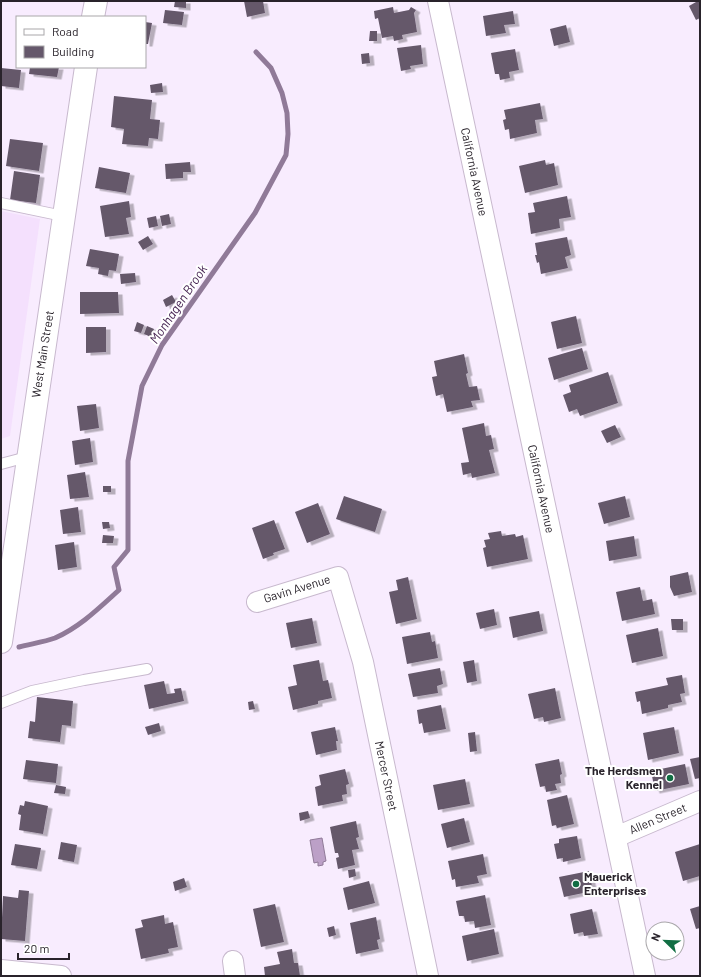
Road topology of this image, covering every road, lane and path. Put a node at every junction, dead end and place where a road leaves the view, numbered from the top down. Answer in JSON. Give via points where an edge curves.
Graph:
{"nodes":[{"id":1,"x":96,"y":1,"type":"edge"},
{"id":2,"x":438,"y":1,"type":"edge"},
{"id":3,"x":93,"y":16,"type":"edge"},
{"id":4,"x":86,"y":68,"type":"edge"},
{"id":5,"x":1,"y":203,"type":"edge"},
{"id":6,"x":63,"y":216,"type":"junction"},
{"id":7,"x":27,"y":457,"type":"junction"},
{"id":8,"x":1,"y":464,"type":"edge"},
{"id":9,"x":338,"y":577,"type":"joint"},
{"id":10,"x":257,"y":602,"type":"dead end"},
{"id":11,"x":1,"y":642,"type":"edge"},
{"id":12,"x":147,"y":669,"type":"dead end"},
{"id":13,"x":1,"y":703,"type":"edge"},
{"id":14,"x":700,"y":801,"type":"edge"},
{"id":15,"x":616,"y":837,"type":"junction"},
{"id":16,"x":1,"y":970,"type":"edge"},
{"id":17,"x":61,"y":976,"type":"edge"},
{"id":18,"x":428,"y":976,"type":"edge"},
{"id":19,"x":645,"y":976,"type":"edge"}],
"edges":[{"from":1,"to":3,"type":"street"},
{"from":2,"to":15,"type":"street","name":"California Avenue"},
{"from":4,"to":6,"type":"street","name":"West Main Street"},
{"from":5,"to":6,"type":"lane"},
{"from":6,"to":7,"type":"street","name":"West Main Street"},
{"from":7,"to":8,"type":"lane"},
{"from":7,"to":11,"type":"street","name":"West Main Street"},
{"from":9,"to":10,"type":"street","name":"Gavin Avenue"},
{"from":9,"to":18,"type":"street","name":"Mercer Street","via":[[363,662]]},
{"from":12,"to":13,"type":"lane","via":[[32,691]]},
{"from":14,"to":15,"type":"street","name":"Allen Street"},
{"from":15,"to":19,"type":"street","name":"California Avenue"},
{"from":16,"to":17,"type":"street"}]}
